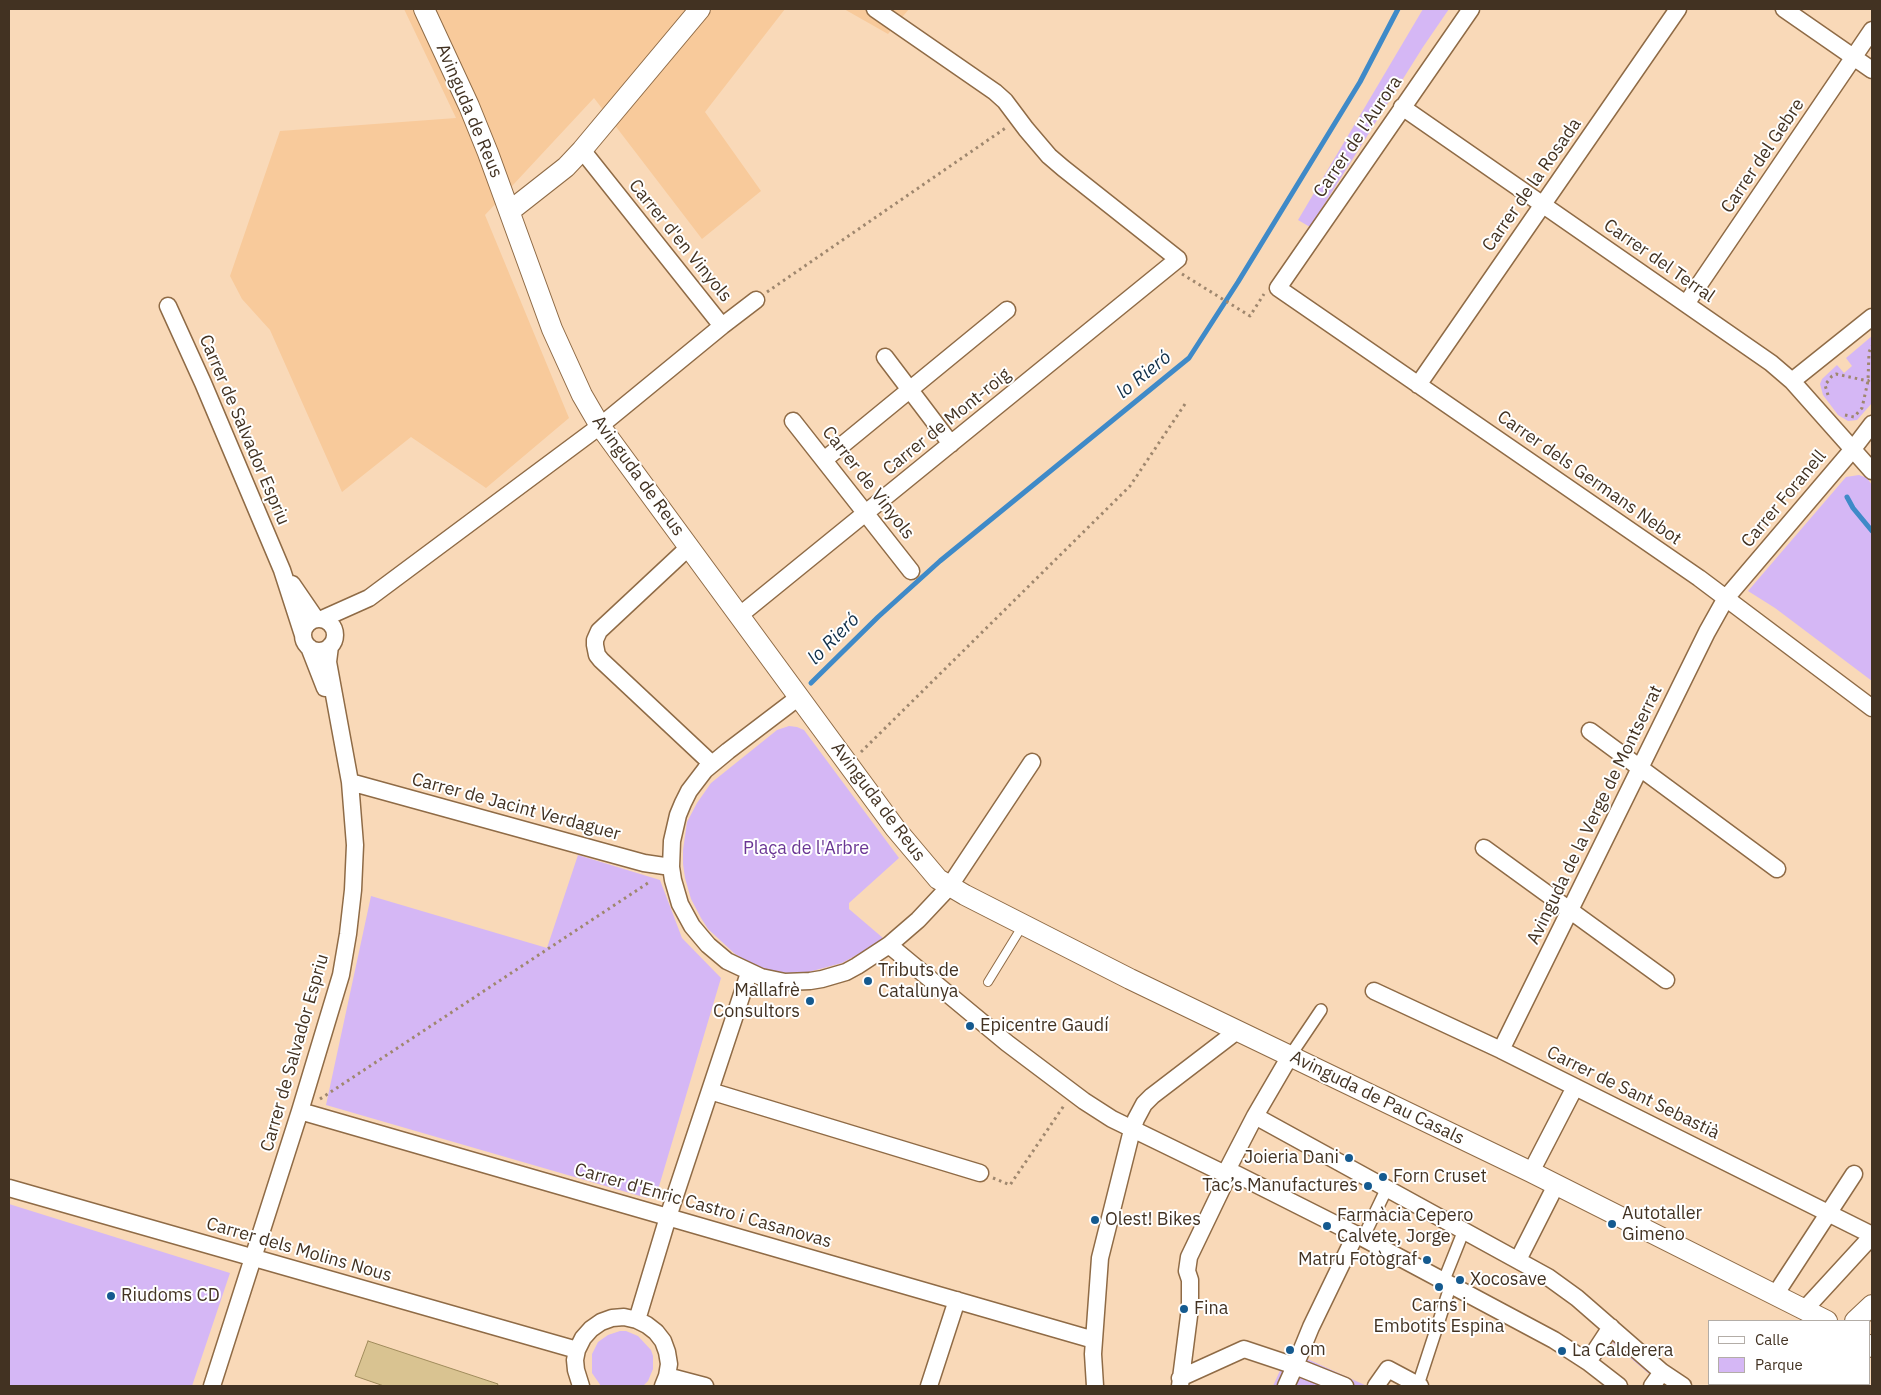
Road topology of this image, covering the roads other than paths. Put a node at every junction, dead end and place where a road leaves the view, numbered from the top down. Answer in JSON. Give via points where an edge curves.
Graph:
{"nodes":[{"id":1,"x":424,"y":9,"type":"edge"},
{"id":2,"x":700,"y":9,"type":"edge"},
{"id":3,"x":875,"y":9,"type":"edge"},
{"id":4,"x":1471,"y":9,"type":"edge"},
{"id":5,"x":1678,"y":9,"type":"edge"},
{"id":6,"x":1784,"y":9,"type":"edge"},
{"id":7,"x":1872,"y":30,"type":"edge"},
{"id":8,"x":1854,"y":57,"type":"junction"},
{"id":9,"x":1872,"y":70,"type":"edge"},
{"id":10,"x":1402,"y":107,"type":"junction"},
{"id":11,"x":582,"y":150,"type":"junction"},
{"id":12,"x":1542,"y":205,"type":"junction"},
{"id":13,"x":510,"y":211,"type":"junction"},
{"id":14,"x":1278,"y":288,"type":"joint"},
{"id":15,"x":756,"y":300,"type":"road end"},
{"id":16,"x":1686,"y":304,"type":"junction"},
{"id":17,"x":168,"y":306,"type":"dead end"},
{"id":18,"x":1007,"y":310,"type":"dead end"},
{"id":19,"x":1872,"y":317,"type":"edge"},
{"id":20,"x":722,"y":326,"type":"junction"},
{"id":21,"x":885,"y":357,"type":"dead end"},
{"id":22,"x":1792,"y":381,"type":"junction"},
{"id":23,"x":1418,"y":385,"type":"junction"},
{"id":24,"x":910,"y":390,"type":"junction"},
{"id":25,"x":793,"y":421,"type":"dead end"},
{"id":26,"x":1872,"y":424,"type":"edge"},
{"id":27,"x":600,"y":426,"type":"junction"},
{"id":28,"x":951,"y":444,"type":"junction"},
{"id":29,"x":1853,"y":449,"type":"junction"},
{"id":30,"x":824,"y":460,"type":"junction"},
{"id":31,"x":1872,"y":471,"type":"edge"},
{"id":32,"x":866,"y":514,"type":"junction"},
{"id":33,"x":689,"y":547,"type":"junction"},
{"id":34,"x":282,"y":570,"type":"junction"},
{"id":35,"x":911,"y":571,"type":"dead end"},
{"id":36,"x":368,"y":598,"type":"junction"},
{"id":37,"x":1726,"y":598,"type":"junction"},
{"id":38,"x":740,"y":616,"type":"junction"},
{"id":39,"x":319,"y":619,"type":"junction"},
{"id":40,"x":332,"y":640,"type":"junction"},
{"id":41,"x":306,"y":641,"type":"junction"},
{"id":42,"x":800,"y":697,"type":"junction"},
{"id":43,"x":1872,"y":708,"type":"edge"},
{"id":44,"x":338,"y":722,"type":"junction"},
{"id":45,"x":1590,"y":731,"type":"dead end"},
{"id":46,"x":1032,"y":762,"type":"dead end"},
{"id":47,"x":712,"y":764,"type":"junction"},
{"id":48,"x":1641,"y":769,"type":"junction"},
{"id":49,"x":350,"y":782,"type":"junction"},
{"id":50,"x":1484,"y":848,"type":"dead end"},
{"id":51,"x":671,"y":867,"type":"junction"},
{"id":52,"x":1777,"y":869,"type":"dead end"},
{"id":53,"x":949,"y":887,"type":"junction"},
{"id":54,"x":1571,"y":910,"type":"junction"},
{"id":55,"x":1023,"y":925,"type":"junction"},
{"id":56,"x":889,"y":945,"type":"junction"},
{"id":57,"x":749,"y":973,"type":"junction"},
{"id":58,"x":1666,"y":980,"type":"dead end"},
{"id":59,"x":988,"y":982,"type":"dead end"},
{"id":60,"x":1374,"y":991,"type":"dead end"},
{"id":61,"x":1321,"y":1010,"type":"dead end"},
{"id":62,"x":1237,"y":1031,"type":"junction"},
{"id":63,"x":1500,"y":1050,"type":"junction"},
{"id":64,"x":1290,"y":1056,"type":"junction"},
{"id":65,"x":1575,"y":1087,"type":"junction"},
{"id":66,"x":710,"y":1092,"type":"junction"},
{"id":67,"x":300,"y":1112,"type":"junction"},
{"id":68,"x":1255,"y":1116,"type":"junction"},
{"id":69,"x":1132,"y":1130,"type":"junction"},
{"id":70,"x":1531,"y":1172,"type":"junction"},
{"id":71,"x":980,"y":1173,"type":"road end"},
{"id":72,"x":1225,"y":1174,"type":"junction"},
{"id":73,"x":1854,"y":1174,"type":"dead end"},
{"id":74,"x":1556,"y":1185,"type":"junction"},
{"id":75,"x":9,"y":1188,"type":"edge"},
{"id":76,"x":1387,"y":1188,"type":"junction"},
{"id":77,"x":1828,"y":1212,"type":"junction"},
{"id":78,"x":668,"y":1217,"type":"junction"},
{"id":79,"x":1464,"y":1230,"type":"junction"},
{"id":80,"x":1872,"y":1235,"type":"edge"},
{"id":81,"x":1360,"y":1236,"type":"junction"},
{"id":82,"x":254,"y":1258,"type":"junction"},
{"id":83,"x":1518,"y":1260,"type":"junction"},
{"id":84,"x":1448,"y":1282,"type":"junction"},
{"id":85,"x":1775,"y":1295,"type":"junction"},
{"id":86,"x":957,"y":1300,"type":"junction"},
{"id":87,"x":1872,"y":1305,"type":"edge"},
{"id":88,"x":1809,"y":1316,"type":"edge"},
{"id":89,"x":636,"y":1320,"type":"junction"},
{"id":90,"x":1823,"y":1320,"type":"edge"},
{"id":91,"x":1856,"y":1320,"type":"edge"},
{"id":92,"x":1611,"y":1327,"type":"junction"},
{"id":93,"x":1094,"y":1340,"type":"junction"},
{"id":94,"x":577,"y":1350,"type":"junction"},
{"id":95,"x":1588,"y":1362,"type":"junction"},
{"id":96,"x":1295,"y":1366,"type":"junction"},
{"id":97,"x":1662,"y":1372,"type":"junction"},
{"id":98,"x":665,"y":1381,"type":"edge"},
{"id":99,"x":1180,"y":1382,"type":"edge"},
{"id":100,"x":212,"y":1386,"type":"edge"},
{"id":101,"x":581,"y":1386,"type":"edge"},
{"id":102,"x":705,"y":1386,"type":"edge"},
{"id":103,"x":929,"y":1386,"type":"edge"},
{"id":104,"x":1095,"y":1386,"type":"edge"},
{"id":105,"x":1195,"y":1386,"type":"edge"},
{"id":106,"x":1286,"y":1386,"type":"edge"},
{"id":107,"x":1345,"y":1386,"type":"edge"},
{"id":108,"x":1376,"y":1386,"type":"edge"},
{"id":109,"x":1419,"y":1386,"type":"edge"},
{"id":110,"x":1619,"y":1386,"type":"edge"},
{"id":111,"x":1652,"y":1386,"type":"edge"},
{"id":112,"x":1682,"y":1386,"type":"edge"}],
"edges":[{"from":1,"to":13,"type":"street","name":"Avinguda de Reus","via":[[469,106]]},
{"from":2,"to":11,"type":"street"},
{"from":3,"to":28,"type":"street","name":"Carrer de Mont-roig","via":[[982,82],[1005,101],[1049,156],[1178,259]]},
{"from":4,"to":10,"type":"street","name":"Carrer de l'Aurora"},
{"from":5,"to":12,"type":"street","name":"Carrer de la Rosada"},
{"from":6,"to":8,"type":"street"},
{"from":7,"to":8,"type":"street","name":"Carrer del Gebre"},
{"from":8,"to":9,"type":"street"},
{"from":8,"to":16,"type":"street","name":"Carrer del Gebre"},
{"from":10,"to":12,"type":"street","name":"Carrer del Terral"},
{"from":10,"to":14,"type":"street","name":"Carrer de l'Aurora"},
{"from":11,"to":13,"type":"street","via":[[566,167]]},
{"from":11,"to":20,"type":"street","name":"Carrer d'en Vinyols"},
{"from":12,"to":16,"type":"street","name":"Carrer del Terral"},
{"from":12,"to":23,"type":"street","name":"Carrer de la Rosada"},
{"from":13,"to":27,"type":"street","name":"Avinguda de Reus","via":[[552,329]]},
{"from":14,"to":23,"type":"street","name":"Carrer dels Germans Nebot"},
{"from":15,"to":20,"type":"street"},
{"from":16,"to":22,"type":"street","name":"Carrer del Terral","via":[[1753,349]]},
{"from":17,"to":34,"type":"street","name":"Carrer de Salvador Espriu"},
{"from":18,"to":24,"type":"street"},
{"from":19,"to":22,"type":"street"},
{"from":20,"to":27,"type":"street","name":"Carrer d'en Vinyols"},
{"from":21,"to":24,"type":"street"},
{"from":22,"to":29,"type":"street","name":"Carrer del Terral"},
{"from":23,"to":37,"type":"street","name":"Carrer dels Germans Nebot"},
{"from":24,"to":28,"type":"street"},
{"from":24,"to":30,"type":"street"},
{"from":25,"to":30,"type":"street","name":"Carrer de Vinyols"},
{"from":26,"to":29,"type":"street","name":"Carrer Foranell"},
{"from":27,"to":33,"type":"street","name":"Avinguda de Reus"},
{"from":27,"to":36,"type":"street","name":"Carrer d'en Vinyols"},
{"from":28,"to":32,"type":"street","name":"Carrer de Mont-roig"},
{"from":29,"to":31,"type":"street","name":"Carrer del Terral"},
{"from":29,"to":37,"type":"street","name":"Carrer Foranell"},
{"from":30,"to":32,"type":"street","name":"Carrer de Vinyols"},
{"from":32,"to":35,"type":"street","name":"Carrer de Vinyols"},
{"from":32,"to":38,"type":"street","name":"Carrer de Mont-roig"},
{"from":33,"to":38,"type":"street","name":"Avinguda de Reus"},
{"from":33,"to":47,"type":"street","via":[[599,631],[594,646],[601,660]]},
{"from":34,"to":39,"type":"street","name":"Carrer de Salvador Espriu"},
{"from":34,"to":41,"type":"street","name":"Carrer de Salvador Espriu"},
{"from":36,"to":39,"type":"street"},
{"from":36,"to":40,"type":"street"},
{"from":37,"to":43,"type":"street","name":"Carrer dels Germans Nebot"},
{"from":37,"to":48,"type":"street","name":"Avinguda de la Verge de Montserrat"},
{"from":38,"to":42,"type":"street","name":"Avinguda de Reus"},
{"from":39,"to":40,"type":"street","via":[[332,627]]},
{"from":39,"to":41,"type":"street","via":[[306,627]]},
{"from":40,"to":41,"type":"street","via":[[320,650]]},
{"from":40,"to":44,"type":"street","name":"Carrer de Salvador Espriu","via":[[328,662]]},
{"from":41,"to":44,"type":"street","name":"Carrer de Salvador Espriu"},
{"from":42,"to":47,"type":"street"},
{"from":42,"to":53,"type":"street","name":"Avinguda de Reus","via":[[918,858]]},
{"from":44,"to":49,"type":"street","name":"Carrer de Salvador Espriu"},
{"from":45,"to":48,"type":"street"},
{"from":46,"to":53,"type":"street"},
{"from":47,"to":51,"type":"street","via":[[696,780],[678,815]]},
{"from":48,"to":52,"type":"street"},
{"from":48,"to":54,"type":"street","name":"Avinguda de la Verge de Montserrat"},
{"from":49,"to":51,"type":"street","name":"Carrer de Jacint Verdaguer","via":[[644,863]]},
{"from":49,"to":67,"type":"street","name":"Carrer de Salvador Espriu","via":[[355,845],[354,890],[348,934],[341,975]]},
{"from":50,"to":54,"type":"street"},
{"from":51,"to":57,"type":"street","via":[[678,898],[692,926],[717,953]]},
{"from":53,"to":55,"type":"street","name":"Avinguda de Pau Casals"},
{"from":53,"to":56,"type":"street"},
{"from":54,"to":58,"type":"street"},
{"from":54,"to":63,"type":"street","name":"Avinguda de la Verge de Montserrat"},
{"from":55,"to":59,"type":"lane"},
{"from":55,"to":62,"type":"street","name":"Avinguda de Pau Casals"},
{"from":56,"to":57,"type":"street","via":[[857,966],[810,982],[785,982]]},
{"from":56,"to":69,"type":"street","via":[[1007,1043],[1112,1120]]},
{"from":57,"to":66,"type":"street"},
{"from":60,"to":63,"type":"street","name":"Carrer de Sant Sebastià"},
{"from":61,"to":64,"type":"street"},
{"from":62,"to":64,"type":"street","name":"Avinguda de Pau Casals"},
{"from":62,"to":69,"type":"street","via":[[1144,1104]]},
{"from":63,"to":65,"type":"street","name":"Carrer de Sant Sebastià"},
{"from":64,"to":68,"type":"street"},
{"from":64,"to":70,"type":"street","name":"Avinguda de Pau Casals"},
{"from":65,"to":70,"type":"street"},
{"from":65,"to":77,"type":"street","name":"Carrer de Sant Sebastià"},
{"from":66,"to":71,"type":"street"},
{"from":66,"to":78,"type":"street"},
{"from":67,"to":78,"type":"street","name":"Carrer d'Enric Castro i Casanovas"},
{"from":67,"to":82,"type":"street","name":"Carrer de Salvador Espriu"},
{"from":68,"to":72,"type":"street"},
{"from":68,"to":76,"type":"street"},
{"from":69,"to":72,"type":"street"},
{"from":69,"to":93,"type":"street","via":[[1100,1258]]},
{"from":70,"to":74,"type":"street","name":"Avinguda de Pau Casals"},
{"from":72,"to":81,"type":"street","via":[[1230,1171]]},
{"from":72,"to":99,"type":"street","via":[[1226,1180],[1187,1262],[1190,1308]]},
{"from":73,"to":77,"type":"street"},
{"from":74,"to":83,"type":"street"},
{"from":74,"to":85,"type":"street","name":"Avinguda de Pau Casals"},
{"from":75,"to":82,"type":"street","name":"Carrer dels Molins Nous"},
{"from":76,"to":79,"type":"street"},
{"from":76,"to":81,"type":"street"},
{"from":77,"to":80,"type":"street","name":"Carrer de Sant Sebastià"},
{"from":77,"to":85,"type":"street"},
{"from":78,"to":86,"type":"street","name":"Carrer d'Enric Castro i Casanovas"},
{"from":78,"to":89,"type":"street"},
{"from":79,"to":83,"type":"street"},
{"from":79,"to":84,"type":"street"},
{"from":80,"to":88,"type":"street"},
{"from":81,"to":84,"type":"street"},
{"from":81,"to":96,"type":"street","via":[[1311,1327]]},
{"from":82,"to":94,"type":"street","name":"Carrer dels Molins Nous"},
{"from":82,"to":100,"type":"street","name":"Carrer de Salvador Espriu"},
{"from":83,"to":92,"type":"street","via":[[1561,1286]]},
{"from":84,"to":95,"type":"street"},
{"from":84,"to":109,"type":"street"},
{"from":85,"to":88,"type":"street","name":"Avinguda de Pau Casals"},
{"from":86,"to":93,"type":"street","name":"Carrer d'Enric Castro i Casanovas"},
{"from":86,"to":103,"type":"street"},
{"from":87,"to":91,"type":"street"},
{"from":88,"to":90,"type":"street","name":"Avinguda de Pau Casals"},
{"from":89,"to":94,"type":"street","via":[[624,1317],[601,1322],[587,1334]]},
{"from":89,"to":98,"type":"street","via":[[656,1332],[663,1342],[668,1358]]},
{"from":92,"to":95,"type":"street"},
{"from":92,"to":97,"type":"street"},
{"from":93,"to":104,"type":"street"},
{"from":94,"to":101,"type":"street","via":[[576,1370]]},
{"from":95,"to":110,"type":"street"},
{"from":96,"to":99,"type":"street","via":[[1244,1349]]},
{"from":96,"to":106,"type":"street"},
{"from":96,"to":107,"type":"street"},
{"from":97,"to":111,"type":"street"},
{"from":97,"to":112,"type":"street"},
{"from":98,"to":102,"type":"street"},
{"from":99,"to":105,"type":"street"},
{"from":108,"to":109,"type":"street","via":[[1388,1369]]}]}
